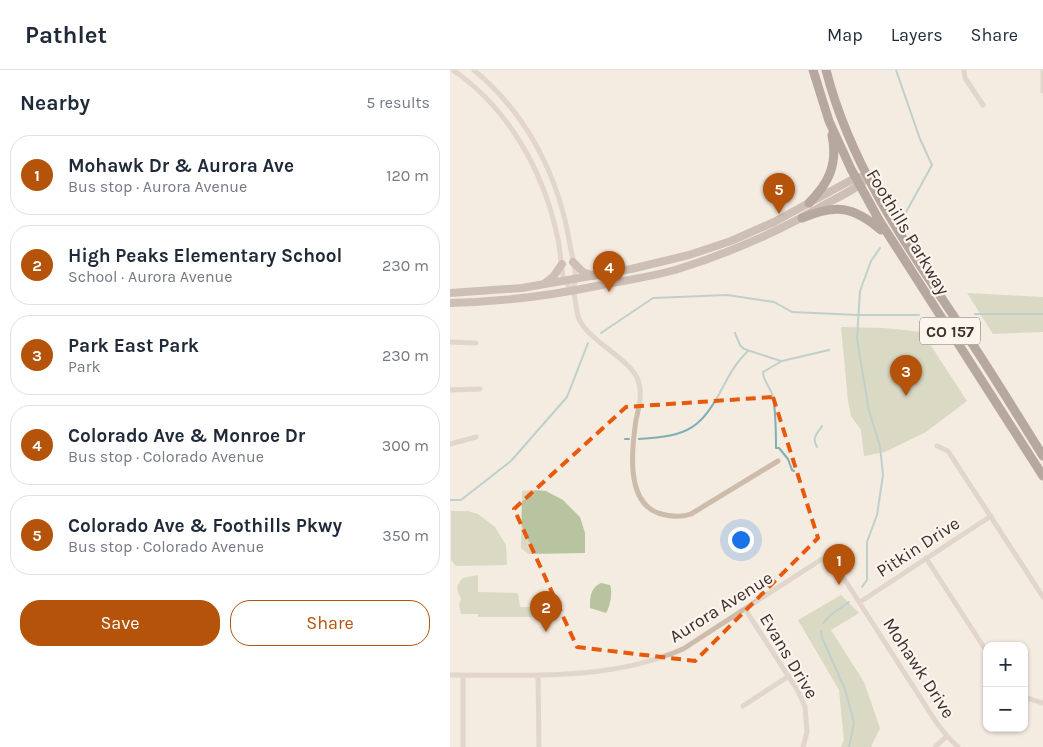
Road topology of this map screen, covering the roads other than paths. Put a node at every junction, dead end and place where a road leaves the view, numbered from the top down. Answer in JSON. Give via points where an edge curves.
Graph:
{"nodes":[{"id":1,"x":453,"y":70,"type":"edge"},
{"id":2,"x":474,"y":70,"type":"edge"},
{"id":3,"x":813,"y":70,"type":"edge"},
{"id":4,"x":826,"y":70,"type":"edge"},
{"id":5,"x":964,"y":70,"type":"edge"},
{"id":6,"x":1043,"y":70,"type":"edge"},
{"id":7,"x":1043,"y":91,"type":"edge"},
{"id":8,"x":983,"y":104,"type":"dead end"},
{"id":9,"x":829,"y":120,"type":"junction"},
{"id":10,"x":868,"y":176,"type":"junction"},
{"id":11,"x":857,"y":181,"type":"junction"},
{"id":12,"x":809,"y":203,"type":"junction"},
{"id":13,"x":802,"y":218,"type":"junction"},
{"id":14,"x":899,"y":254,"type":"junction"},
{"id":15,"x":573,"y":262,"type":"junction"},
{"id":16,"x":562,"y":264,"type":"junction"},
{"id":17,"x":594,"y":276,"type":"junction"},
{"id":18,"x":576,"y":279,"type":"junction"},
{"id":19,"x":565,"y":281,"type":"junction"},
{"id":20,"x":544,"y":284,"type":"junction"},
{"id":21,"x":573,"y":291,"type":"junction"},
{"id":22,"x":450,"y":293,"type":"edge"},
{"id":23,"x":450,"y":304,"type":"edge"},
{"id":24,"x":450,"y":342,"type":"edge"},
{"id":25,"x":476,"y":343,"type":"dead end"},
{"id":26,"x":480,"y":389,"type":"dead end"},
{"id":27,"x":450,"y":390,"type":"edge"},
{"id":28,"x":476,"y":437,"type":"dead end"},
{"id":29,"x":450,"y":444,"type":"edge"},
{"id":30,"x":937,"y":446,"type":"dead end"},
{"id":31,"x":1043,"y":456,"type":"edge"},
{"id":32,"x":778,"y":461,"type":"dead end"},
{"id":33,"x":1043,"y":476,"type":"edge"},
{"id":34,"x":991,"y":516,"type":"junction"},
{"id":35,"x":926,"y":558,"type":"junction"},
{"id":36,"x":1043,"y":597,"type":"edge"},
{"id":37,"x":860,"y":602,"type":"junction"},
{"id":38,"x":745,"y":609,"type":"junction"},
{"id":39,"x":983,"y":646,"type":"edge"},
{"id":40,"x":450,"y":675,"type":"edge"},
{"id":41,"x":463,"y":675,"type":"junction"},
{"id":42,"x":538,"y":675,"type":"junction"},
{"id":43,"x":789,"y":676,"type":"junction"},
{"id":44,"x":1028,"y":698,"type":"edge"},
{"id":45,"x":1043,"y":703,"type":"edge"},
{"id":46,"x":743,"y":706,"type":"dead end"},
{"id":47,"x":947,"y":736,"type":"junction"},
{"id":48,"x":463,"y":747,"type":"edge"},
{"id":49,"x":539,"y":747,"type":"edge"},
{"id":50,"x":803,"y":747,"type":"edge"},
{"id":51,"x":935,"y":747,"type":"edge"},
{"id":52,"x":958,"y":747,"type":"edge"}],
"edges":[{"from":1,"to":16,"type":"street","via":[[494,105],[529,158],[550,209]]},
{"from":2,"to":15,"type":"street","via":[[503,96],[539,150],[562,206]]},
{"from":3,"to":9,"type":"highway","name":"Foothills Parkway","number":"CO 157"},
{"from":4,"to":10,"type":"highway","name":"Foothills Parkway","number":"CO 157","via":[[840,116]]},
{"from":5,"to":8,"type":"street","via":[[965,78]]},
{"from":6,"to":7,"type":"street"},
{"from":9,"to":11,"type":"highway","name":"Foothills Parkway","number":"CO 157"},
{"from":9,"to":12,"type":"highway","via":[[834,164],[826,183]]},
{"from":10,"to":11,"type":"main road"},
{"from":10,"to":31,"type":"highway","name":"Foothills Parkway","number":"CO 157","via":[[918,262]]},
{"from":11,"to":12,"type":"main road"},
{"from":11,"to":13,"type":"main road"},
{"from":11,"to":14,"type":"highway","name":"Foothills Parkway","number":"CO 157"},
{"from":12,"to":17,"type":"main road","via":[[731,241],[689,255]]},
{"from":13,"to":14,"type":"highway","via":[[829,209],[856,212],[882,231]]},
{"from":13,"to":21,"type":"main road","via":[[735,250],[699,262],[645,277]]},
{"from":14,"to":33,"type":"highway","name":"Foothills Parkway","number":"CO 157"},
{"from":15,"to":17,"type":"main road","via":[[583,272]]},
{"from":15,"to":18,"type":"street"},
{"from":16,"to":19,"type":"street"},
{"from":16,"to":20,"type":"main road"},
{"from":17,"to":18,"type":"main road"},
{"from":18,"to":19,"type":"main road"},
{"from":18,"to":21,"type":"street"},
{"from":19,"to":20,"type":"main road"},
{"from":19,"to":21,"type":"street"},
{"from":20,"to":22,"type":"main road"},
{"from":21,"to":23,"type":"main road"},
{"from":21,"to":32,"type":"street","via":[[580,322],[632,371],[639,383],[641,398],[633,452],[634,484],[646,505],[664,515],[691,514]]},
{"from":24,"to":25,"type":"street"},
{"from":26,"to":27,"type":"street"},
{"from":28,"to":29,"type":"street"},
{"from":30,"to":34,"type":"street","via":[[948,451]]},
{"from":34,"to":35,"type":"street","name":"Pitkin Drive"},
{"from":34,"to":36,"type":"street"},
{"from":35,"to":37,"type":"street","name":"Pitkin Drive"},
{"from":35,"to":39,"type":"street"},
{"from":37,"to":38,"type":"street","name":"Aurora Avenue","via":[[834,563],[822,559]]},
{"from":37,"to":47,"type":"street","name":"Mohawk Drive"},
{"from":38,"to":42,"type":"street","name":"Aurora Avenue","via":[[683,649],[658,659],[590,673]]},
{"from":38,"to":43,"type":"street","name":"Evans Drive"},
{"from":40,"to":41,"type":"street","name":"Aurora Avenue"},
{"from":41,"to":42,"type":"street","name":"Aurora Avenue"},
{"from":41,"to":48,"type":"street"},
{"from":42,"to":49,"type":"street"},
{"from":43,"to":46,"type":"street"},
{"from":43,"to":50,"type":"street","name":"Evans Drive","via":[[805,707],[807,732]]},
{"from":44,"to":45,"type":"street"},
{"from":47,"to":51,"type":"street"},
{"from":47,"to":52,"type":"street","name":"Mohawk Drive"}]}
